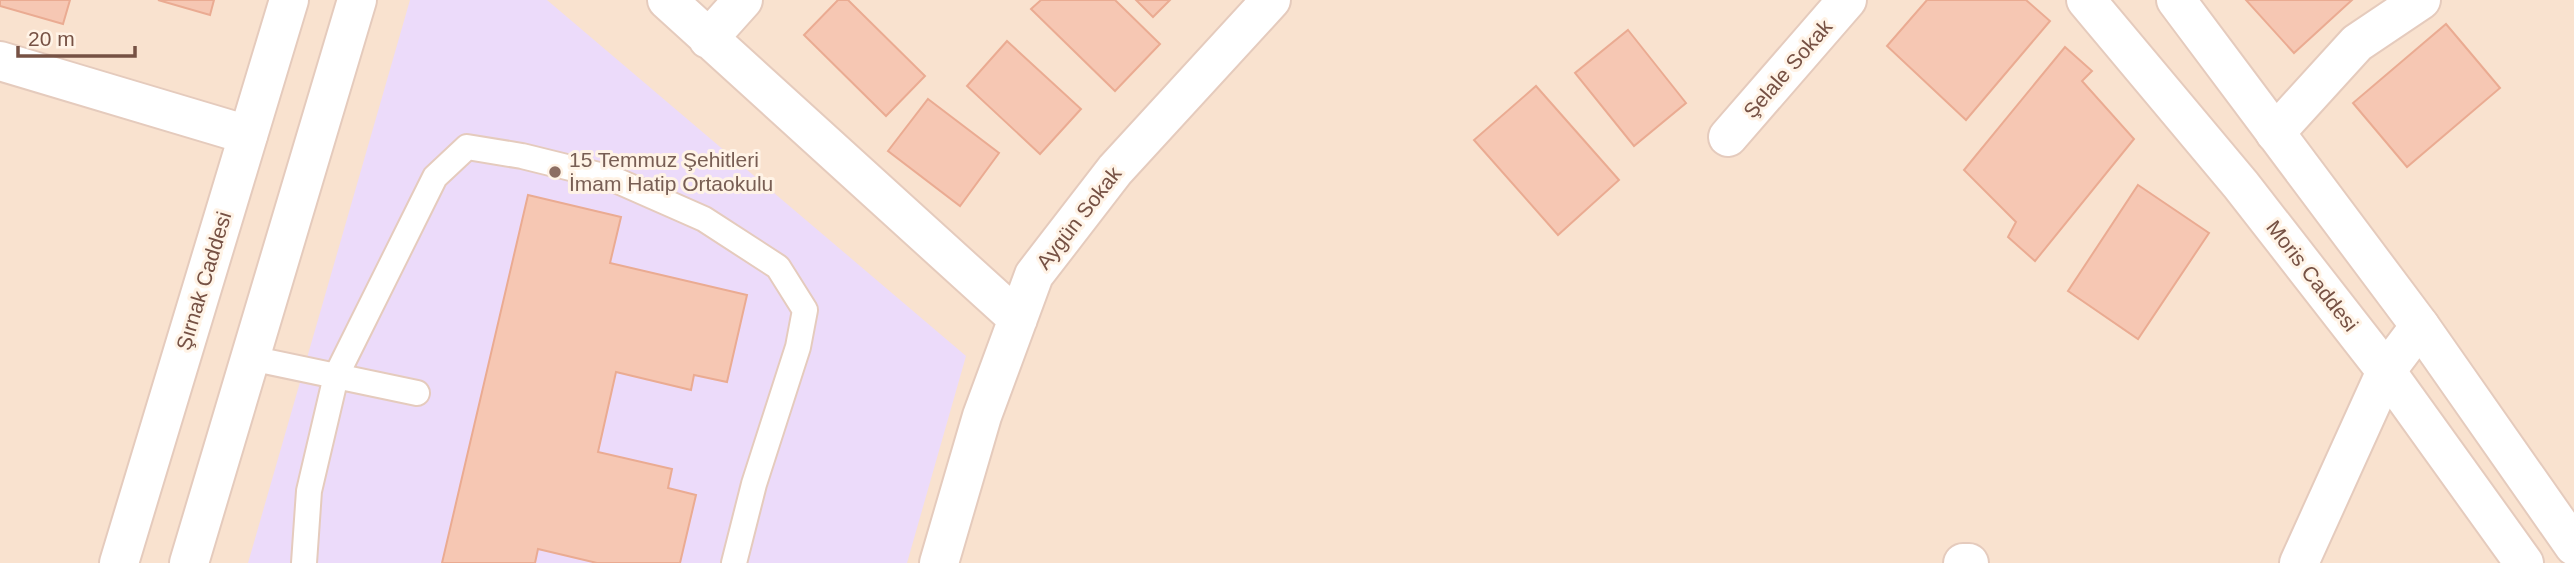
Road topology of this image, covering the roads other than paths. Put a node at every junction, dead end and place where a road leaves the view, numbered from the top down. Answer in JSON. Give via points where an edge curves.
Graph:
{"nodes":[{"id":1,"x":289,"y":0,"type":"edge"},
{"id":2,"x":358,"y":0,"type":"edge"},
{"id":3,"x":667,"y":0,"type":"edge"},
{"id":4,"x":743,"y":0,"type":"edge"},
{"id":5,"x":1271,"y":0,"type":"edge"},
{"id":6,"x":1847,"y":0,"type":"edge"},
{"id":7,"x":2086,"y":0,"type":"edge"},
{"id":8,"x":2176,"y":0,"type":"edge"},
{"id":9,"x":2421,"y":0,"type":"edge"},
{"id":10,"x":708,"y":39,"type":"junction"},
{"id":11,"x":0,"y":61,"type":"edge"},
{"id":12,"x":2275,"y":132,"type":"junction"},
{"id":13,"x":248,"y":135,"type":"junction"},
{"id":14,"x":1728,"y":137,"type":"dead end"},
{"id":15,"x":1018,"y":319,"type":"junction"},
{"id":16,"x":2420,"y":326,"type":"junction"},
{"id":17,"x":250,"y":358,"type":"junction"},
{"id":18,"x":2386,"y":371,"type":"junction"},
{"id":19,"x":336,"y":376,"type":"junction"},
{"id":20,"x":417,"y":393,"type":"dead end"},
{"id":21,"x":2574,"y":546,"type":"edge"},
{"id":22,"x":119,"y":563,"type":"edge"},
{"id":23,"x":189,"y":563,"type":"edge"},
{"id":24,"x":304,"y":563,"type":"edge"},
{"id":25,"x":734,"y":563,"type":"edge"},
{"id":26,"x":939,"y":563,"type":"edge"},
{"id":27,"x":1963,"y":563,"type":"edge"},
{"id":28,"x":1969,"y":563,"type":"edge"},
{"id":29,"x":2299,"y":563,"type":"edge"},
{"id":30,"x":2524,"y":563,"type":"edge"}],
"edges":[{"from":1,"to":13,"type":"street","name":"Şırnak Caddesi"},
{"from":2,"to":17,"type":"street"},
{"from":3,"to":10,"type":"street"},
{"from":4,"to":10,"type":"street"},
{"from":5,"to":15,"type":"street","name":"Aygün Sokak","via":[[1115,170],[1034,275]]},
{"from":6,"to":14,"type":"street","name":"Şelale Sokak"},
{"from":7,"to":18,"type":"street","name":"Moris Caddesi","via":[[2241,185]]},
{"from":8,"to":12,"type":"street"},
{"from":9,"to":12,"type":"street","via":[[2357,43]]},
{"from":10,"to":15,"type":"street"},
{"from":11,"to":13,"type":"street"},
{"from":12,"to":16,"type":"street"},
{"from":13,"to":22,"type":"street","name":"Şırnak Caddesi"},
{"from":15,"to":26,"type":"street","name":"Aygün Sokak","via":[[982,416]]},
{"from":16,"to":18,"type":"street"},
{"from":16,"to":21,"type":"street"},
{"from":17,"to":19,"type":"lane"},
{"from":17,"to":23,"type":"street"},
{"from":18,"to":29,"type":"street"},
{"from":18,"to":30,"type":"street","name":"Moris Caddesi"},
{"from":19,"to":20,"type":"lane"},
{"from":19,"to":24,"type":"lane","via":[[309,491]]},
{"from":19,"to":25,"type":"lane","via":[[435,177],[467,147],[611,178],[704,219],[778,267],[804,310],[798,347]]},
{"from":27,"to":28,"type":"street"}]}
